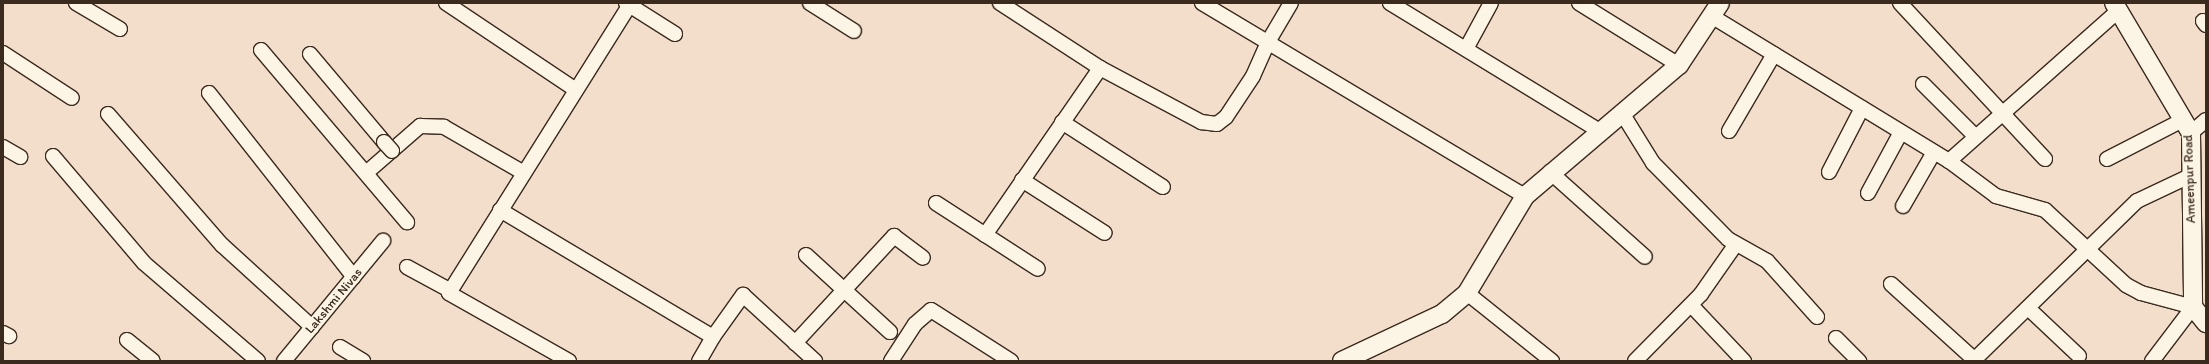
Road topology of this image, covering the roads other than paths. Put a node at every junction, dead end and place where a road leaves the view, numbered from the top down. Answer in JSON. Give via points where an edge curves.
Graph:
{"nodes":[{"id":1,"x":76,"y":3,"type":"edge"},
{"id":2,"x":446,"y":3,"type":"edge"},
{"id":3,"x":810,"y":3,"type":"edge"},
{"id":4,"x":1000,"y":3,"type":"edge"},
{"id":5,"x":1202,"y":3,"type":"edge"},
{"id":6,"x":1291,"y":3,"type":"edge"},
{"id":7,"x":1390,"y":3,"type":"edge"},
{"id":8,"x":1491,"y":3,"type":"edge"},
{"id":9,"x":1579,"y":3,"type":"edge"},
{"id":10,"x":1900,"y":3,"type":"edge"},
{"id":11,"x":629,"y":4,"type":"edge"},
{"id":12,"x":2116,"y":7,"type":"edge"},
{"id":13,"x":1716,"y":10,"type":"edge"},
{"id":14,"x":120,"y":29,"type":"dead end"},
{"id":15,"x":854,"y":32,"type":"dead end"},
{"id":16,"x":675,"y":34,"type":"dead end"},
{"id":17,"x":1268,"y":42,"type":"junction"},
{"id":18,"x":1466,"y":49,"type":"junction"},
{"id":19,"x":261,"y":50,"type":"dead end"},
{"id":20,"x":3,"y":53,"type":"edge"},
{"id":21,"x":310,"y":54,"type":"dead end"},
{"id":22,"x":1774,"y":54,"type":"junction"},
{"id":23,"x":1679,"y":65,"type":"junction"},
{"id":24,"x":1100,"y":68,"type":"junction"},
{"id":25,"x":1923,"y":84,"type":"dead end"},
{"id":26,"x":576,"y":90,"type":"junction"},
{"id":27,"x":209,"y":93,"type":"dead end"},
{"id":28,"x":72,"y":98,"type":"dead end"},
{"id":29,"x":1862,"y":108,"type":"junction"},
{"id":30,"x":2001,"y":112,"type":"junction"},
{"id":31,"x":1622,"y":113,"type":"junction"},
{"id":32,"x":108,"y":114,"type":"dead end"},
{"id":33,"x":2206,"y":120,"type":"edge"},
{"id":34,"x":1062,"y":122,"type":"junction"},
{"id":35,"x":2187,"y":126,"type":"junction"},
{"id":36,"x":1600,"y":131,"type":"junction"},
{"id":37,"x":1729,"y":131,"type":"dead end"},
{"id":38,"x":1901,"y":132,"type":"junction"},
{"id":39,"x":1976,"y":136,"type":"junction"},
{"id":40,"x":3,"y":147,"type":"edge"},
{"id":41,"x":388,"y":147,"type":"dead end"},
{"id":42,"x":1934,"y":152,"type":"junction"},
{"id":43,"x":53,"y":156,"type":"dead end"},
{"id":44,"x":20,"y":157,"type":"dead end"},
{"id":45,"x":2045,"y":159,"type":"dead end"},
{"id":46,"x":2107,"y":159,"type":"dead end"},
{"id":47,"x":1949,"y":161,"type":"junction"},
{"id":48,"x":1550,"y":172,"type":"junction"},
{"id":49,"x":1829,"y":172,"type":"dead end"},
{"id":50,"x":366,"y":173,"type":"junction"},
{"id":51,"x":524,"y":173,"type":"junction"},
{"id":52,"x":2190,"y":176,"type":"junction"},
{"id":53,"x":1022,"y":180,"type":"junction"},
{"id":54,"x":1163,"y":187,"type":"dead end"},
{"id":55,"x":1868,"y":193,"type":"dead end"},
{"id":56,"x":1525,"y":196,"type":"junction"},
{"id":57,"x":936,"y":203,"type":"dead end"},
{"id":58,"x":1903,"y":206,"type":"dead end"},
{"id":59,"x":500,"y":210,"type":"junction"},
{"id":60,"x":407,"y":222,"type":"dead end"},
{"id":61,"x":1105,"y":233,"type":"dead end"},
{"id":62,"x":985,"y":235,"type":"junction"},
{"id":63,"x":383,"y":241,"type":"dead end"},
{"id":64,"x":1736,"y":244,"type":"junction"},
{"id":65,"x":2090,"y":249,"type":"junction"},
{"id":66,"x":806,"y":255,"type":"dead end"},
{"id":67,"x":1645,"y":257,"type":"dead end"},
{"id":68,"x":923,"y":258,"type":"dead end"},
{"id":69,"x":407,"y":267,"type":"dead end"},
{"id":70,"x":1038,"y":269,"type":"dead end"},
{"id":71,"x":354,"y":277,"type":"junction"},
{"id":72,"x":1890,"y":284,"type":"dead end"},
{"id":73,"x":844,"y":290,"type":"junction"},
{"id":74,"x":451,"y":291,"type":"junction"},
{"id":75,"x":1467,"y":293,"type":"junction"},
{"id":76,"x":1691,"y":305,"type":"junction"},
{"id":77,"x":2193,"y":307,"type":"junction"},
{"id":78,"x":2028,"y":308,"type":"junction"},
{"id":79,"x":1817,"y":317,"type":"dead end"},
{"id":80,"x":2206,"y":323,"type":"edge"},
{"id":81,"x":312,"y":327,"type":"junction"},
{"id":82,"x":890,"y":332,"type":"dead end"},
{"id":83,"x":713,"y":337,"type":"junction"},
{"id":84,"x":1836,"y":338,"type":"dead end"},
{"id":85,"x":127,"y":340,"type":"dead end"},
{"id":86,"x":795,"y":343,"type":"junction"},
{"id":87,"x":340,"y":347,"type":"dead end"},
{"id":88,"x":2080,"y":356,"type":"dead end"},
{"id":89,"x":153,"y":361,"type":"edge"},
{"id":90,"x":258,"y":361,"type":"edge"},
{"id":91,"x":284,"y":361,"type":"edge"},
{"id":92,"x":363,"y":361,"type":"edge"},
{"id":93,"x":569,"y":361,"type":"edge"},
{"id":94,"x":699,"y":361,"type":"edge"},
{"id":95,"x":816,"y":361,"type":"edge"},
{"id":96,"x":891,"y":361,"type":"edge"},
{"id":97,"x":1011,"y":361,"type":"edge"},
{"id":98,"x":1342,"y":361,"type":"edge"},
{"id":99,"x":1552,"y":361,"type":"edge"},
{"id":100,"x":1635,"y":361,"type":"edge"},
{"id":101,"x":1744,"y":361,"type":"edge"},
{"id":102,"x":1859,"y":361,"type":"edge"},
{"id":103,"x":1974,"y":361,"type":"edge"},
{"id":104,"x":2152,"y":361,"type":"edge"}],
"edges":[{"from":1,"to":14,"type":"street"},
{"from":2,"to":26,"type":"street"},
{"from":3,"to":15,"type":"street"},
{"from":4,"to":24,"type":"street"},
{"from":5,"to":17,"type":"street"},
{"from":6,"to":17,"type":"street"},
{"from":7,"to":18,"type":"street"},
{"from":8,"to":18,"type":"street"},
{"from":9,"to":23,"type":"street"},
{"from":10,"to":30,"type":"street"},
{"from":11,"to":16,"type":"street"},
{"from":11,"to":26,"type":"street"},
{"from":12,"to":30,"type":"street"},
{"from":12,"to":35,"type":"street","name":"Ameenpur Road"},
{"from":13,"to":22,"type":"street"},
{"from":13,"to":23,"type":"street"},
{"from":17,"to":24,"type":"street","via":[[1253,76],[1226,117],[1217,124],[1201,122]]},
{"from":17,"to":56,"type":"street"},
{"from":18,"to":36,"type":"street"},
{"from":19,"to":50,"type":"street"},
{"from":20,"to":28,"type":"street"},
{"from":21,"to":41,"type":"street"},
{"from":22,"to":29,"type":"street"},
{"from":22,"to":37,"type":"street"},
{"from":23,"to":31,"type":"street"},
{"from":24,"to":34,"type":"street"},
{"from":25,"to":39,"type":"street"},
{"from":26,"to":51,"type":"street"},
{"from":27,"to":71,"type":"street"},
{"from":29,"to":38,"type":"street"},
{"from":29,"to":49,"type":"street"},
{"from":30,"to":39,"type":"street"},
{"from":30,"to":45,"type":"street"},
{"from":31,"to":36,"type":"street"},
{"from":31,"to":64,"type":"street","via":[[1653,163]]},
{"from":32,"to":81,"type":"street","via":[[222,245]]},
{"from":33,"to":35,"type":"street"},
{"from":34,"to":53,"type":"street"},
{"from":34,"to":54,"type":"street"},
{"from":35,"to":46,"type":"street"},
{"from":35,"to":52,"type":"street","name":"Ameenpur Road"},
{"from":36,"to":48,"type":"street"},
{"from":38,"to":42,"type":"street"},
{"from":38,"to":55,"type":"street"},
{"from":39,"to":47,"type":"street"},
{"from":40,"to":44,"type":"street"},
{"from":42,"to":47,"type":"street"},
{"from":42,"to":58,"type":"street"},
{"from":43,"to":90,"type":"street","via":[[144,263]]},
{"from":47,"to":65,"type":"street","via":[[1996,196],[2046,210]]},
{"from":48,"to":56,"type":"street"},
{"from":48,"to":67,"type":"street"},
{"from":50,"to":51,"type":"street","via":[[420,126],[444,127]]},
{"from":50,"to":60,"type":"street"},
{"from":51,"to":59,"type":"street"},
{"from":52,"to":65,"type":"street","via":[[2136,201]]},
{"from":52,"to":77,"type":"street","name":"Ameenpur Road"},
{"from":53,"to":61,"type":"street"},
{"from":53,"to":62,"type":"street"},
{"from":56,"to":75,"type":"street"},
{"from":57,"to":62,"type":"street"},
{"from":59,"to":74,"type":"street"},
{"from":59,"to":83,"type":"street"},
{"from":62,"to":70,"type":"street"},
{"from":63,"to":71,"type":"street","name":"Lakshmi Nivas"},
{"from":64,"to":76,"type":"street"},
{"from":64,"to":79,"type":"street","via":[[1767,261]]},
{"from":65,"to":77,"type":"street","via":[[2126,284],[2141,293]]},
{"from":65,"to":78,"type":"street"},
{"from":66,"to":73,"type":"street"},
{"from":68,"to":73,"type":"street","via":[[894,236]]},
{"from":69,"to":74,"type":"street"},
{"from":71,"to":81,"type":"street","name":"Lakshmi Nivas"},
{"from":72,"to":103,"type":"street"},
{"from":73,"to":82,"type":"street"},
{"from":73,"to":86,"type":"street"},
{"from":74,"to":93,"type":"street","via":[[449,293]]},
{"from":75,"to":98,"type":"street","via":[[1442,314]]},
{"from":75,"to":99,"type":"street"},
{"from":76,"to":100,"type":"street"},
{"from":76,"to":101,"type":"street"},
{"from":77,"to":80,"type":"street"},
{"from":77,"to":104,"type":"street"},
{"from":78,"to":88,"type":"street"},
{"from":78,"to":103,"type":"street"},
{"from":81,"to":91,"type":"street","name":"Lakshmi Nivas"},
{"from":83,"to":86,"type":"street","via":[[743,295]]},
{"from":83,"to":94,"type":"street"},
{"from":84,"to":102,"type":"street"},
{"from":85,"to":89,"type":"street"},
{"from":86,"to":95,"type":"street"},
{"from":87,"to":92,"type":"street"},
{"from":96,"to":97,"type":"street","via":[[915,324],[930,310]]}]}
